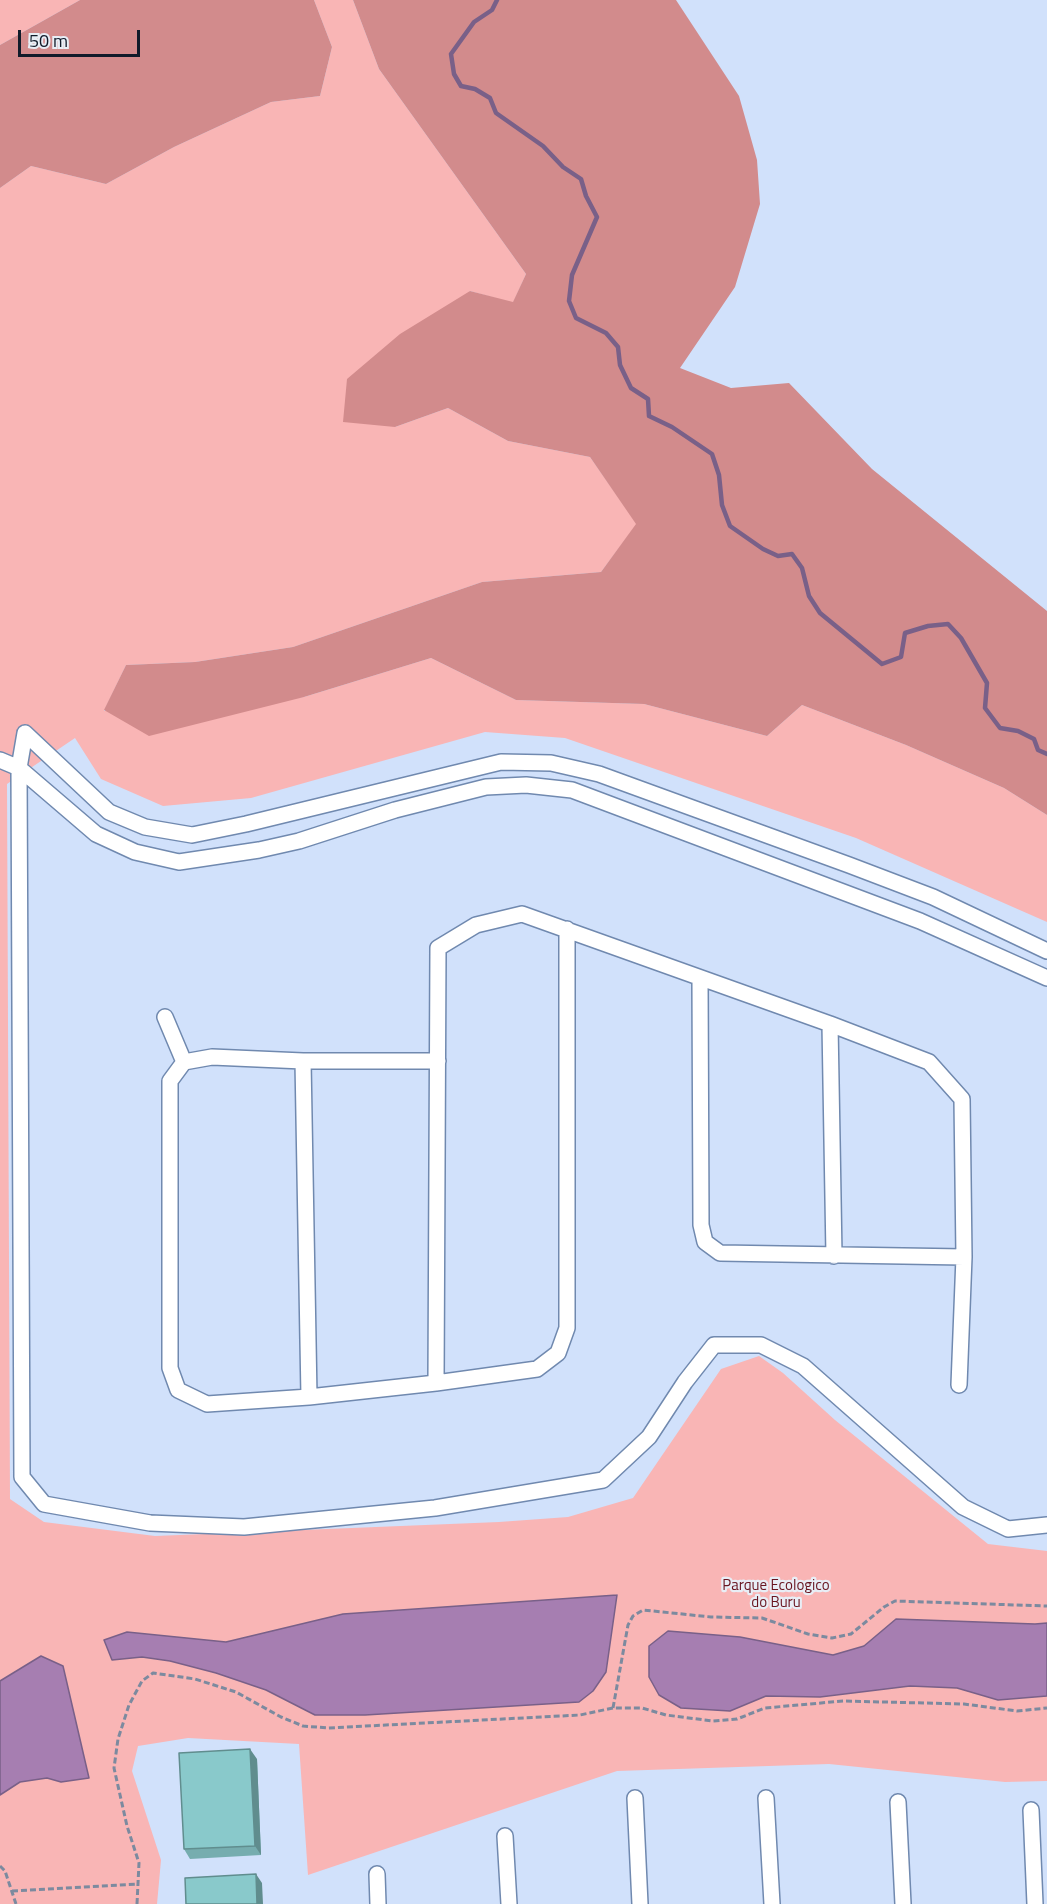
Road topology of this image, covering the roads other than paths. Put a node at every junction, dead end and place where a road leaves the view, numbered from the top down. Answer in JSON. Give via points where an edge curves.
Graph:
{"nodes":[{"id":1,"x":0,"y":760,"type":"edge"},
{"id":2,"x":19,"y":768,"type":"junction"},
{"id":3,"x":567,"y":929,"type":"junction"},
{"id":4,"x":1047,"y":951,"type":"edge"},
{"id":5,"x":700,"y":978,"type":"junction"},
{"id":6,"x":1047,"y":978,"type":"edge"},
{"id":7,"x":165,"y":1017,"type":"dead end"},
{"id":8,"x":830,"y":1024,"type":"junction"},
{"id":9,"x":303,"y":1061,"type":"junction"},
{"id":10,"x":438,"y":1061,"type":"junction"},
{"id":11,"x":184,"y":1062,"type":"junction"},
{"id":12,"x":834,"y":1256,"type":"junction"},
{"id":13,"x":964,"y":1257,"type":"junction"},
{"id":14,"x":436,"y":1383,"type":"junction"},
{"id":15,"x":959,"y":1385,"type":"dead end"},
{"id":16,"x":309,"y":1397,"type":"junction"},
{"id":17,"x":1047,"y":1526,"type":"edge"},
{"id":18,"x":635,"y":1798,"type":"dead end"},
{"id":19,"x":766,"y":1798,"type":"dead end"},
{"id":20,"x":898,"y":1803,"type":"dead end"},
{"id":21,"x":1031,"y":1810,"type":"dead end"},
{"id":22,"x":505,"y":1836,"type":"dead end"},
{"id":23,"x":377,"y":1874,"type":"dead end"},
{"id":24,"x":378,"y":1904,"type":"edge"},
{"id":25,"x":508,"y":1904,"type":"edge"},
{"id":26,"x":640,"y":1904,"type":"edge"},
{"id":27,"x":772,"y":1904,"type":"edge"},
{"id":28,"x":903,"y":1904,"type":"edge"},
{"id":29,"x":1035,"y":1904,"type":"edge"}],
"edges":[{"from":1,"to":2,"type":"street"},
{"from":2,"to":4,"type":"street","via":[[25,733],[109,812],[145,827],[192,835],[501,762],[551,763],[599,774],[849,865],[933,897]]},
{"from":2,"to":6,"type":"street","via":[[96,834],[135,852],[179,862],[298,841],[395,810],[486,787],[526,785],[572,790],[920,921]]},
{"from":2,"to":17,"type":"street","via":[[22,1476],[44,1504],[150,1523],[244,1527],[435,1508],[603,1480],[649,1437],[714,1345],[761,1345],[803,1366],[963,1507],[1008,1529]]},
{"from":3,"to":5,"type":"street"},
{"from":3,"to":10,"type":"street","via":[[522,914],[476,925],[438,948]]},
{"from":3,"to":14,"type":"street","via":[[567,1328],[558,1353],[537,1369]]},
{"from":5,"to":8,"type":"street"},
{"from":5,"to":12,"type":"street","via":[[700,1225],[705,1242],[720,1253]]},
{"from":7,"to":11,"type":"street"},
{"from":8,"to":12,"type":"street"},
{"from":8,"to":13,"type":"street","via":[[929,1062],[962,1099]]},
{"from":9,"to":10,"type":"street"},
{"from":9,"to":11,"type":"street","via":[[212,1057]]},
{"from":9,"to":16,"type":"street"},
{"from":10,"to":14,"type":"street"},
{"from":11,"to":16,"type":"street","via":[[170,1081],[170,1368],[178,1390],[207,1404]]},
{"from":12,"to":13,"type":"street"},
{"from":13,"to":15,"type":"street"},
{"from":14,"to":16,"type":"street"},
{"from":18,"to":26,"type":"street"},
{"from":19,"to":27,"type":"street"},
{"from":20,"to":28,"type":"street"},
{"from":21,"to":29,"type":"street"},
{"from":22,"to":25,"type":"street"},
{"from":23,"to":24,"type":"street"}]}
